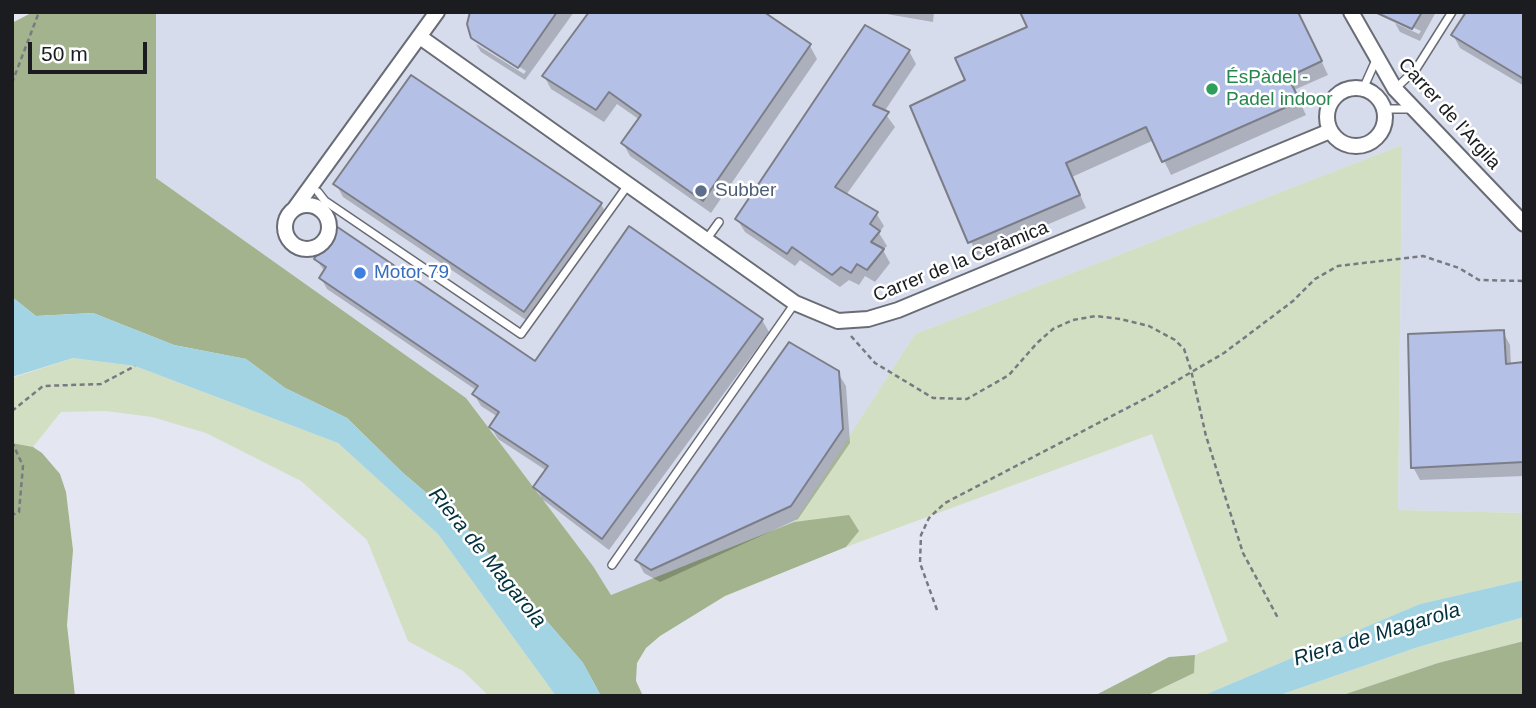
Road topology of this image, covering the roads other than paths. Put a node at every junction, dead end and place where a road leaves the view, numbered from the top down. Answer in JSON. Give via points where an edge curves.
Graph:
{"nodes":[{"id":1,"x":437,"y":12,"type":"edge"},
{"id":2,"x":1351,"y":12,"type":"edge"},
{"id":3,"x":1452,"y":12,"type":"edge"},
{"id":4,"x":420,"y":37,"type":"junction"},
{"id":5,"x":1376,"y":60,"type":"junction"},
{"id":6,"x":1363,"y":89,"type":"junction"},
{"id":7,"x":1395,"y":89,"type":"junction"},
{"id":8,"x":1384,"y":109,"type":"junction"},
{"id":9,"x":1415,"y":109,"type":"junction"},
{"id":10,"x":1330,"y":131,"type":"junction"},
{"id":11,"x":628,"y":185,"type":"junction"},
{"id":12,"x":316,"y":187,"type":"junction"},
{"id":13,"x":295,"y":208,"type":"junction"},
{"id":14,"x":320,"y":209,"type":"junction"},
{"id":15,"x":719,"y":222,"type":"dead end"},
{"id":16,"x":1524,"y":224,"type":"edge"},
{"id":17,"x":706,"y":240,"type":"junction"},
{"id":18,"x":795,"y":303,"type":"junction"},
{"id":19,"x":612,"y":565,"type":"dead end"}],
"edges":[{"from":1,"to":4,"type":"street"},
{"from":2,"to":5,"type":"street"},
{"from":3,"to":7,"type":"lane","via":[[1416,69]]},
{"from":4,"to":11,"type":"street","name":"Carrer de la Ceràmica"},
{"from":4,"to":12,"type":"street"},
{"from":5,"to":6,"type":"lane"},
{"from":5,"to":7,"type":"street","name":"Carrer de l'Argila"},
{"from":6,"to":8,"type":"street","via":[[1376,96]]},
{"from":6,"to":10,"type":"street","via":[[1344,90],[1330,103]]},
{"from":7,"to":9,"type":"street","name":"Carrer de l'Argila"},
{"from":8,"to":9,"type":"lane"},
{"from":8,"to":10,"type":"street","via":[[1378,135],[1363,145],[1344,144]]},
{"from":9,"to":16,"type":"street","name":"Carrer de l'Argila"},
{"from":10,"to":18,"type":"street","name":"Carrer de la Ceràmica","via":[[868,320],[838,321]]},
{"from":11,"to":12,"type":"lane","via":[[521,334],[325,201]]},
{"from":11,"to":17,"type":"street","name":"Carrer de la Ceràmica"},
{"from":12,"to":13,"type":"street"},
{"from":12,"to":14,"type":"street"},
{"from":13,"to":14,"type":"street","via":[[308,205]]},
{"from":13,"to":14,"type":"street","via":[[286,220],[286,235],[302,249],[317,247],[327,237],[328,222]]},
{"from":15,"to":17,"type":"lane"},
{"from":17,"to":18,"type":"street","name":"Carrer de la Ceràmica"},
{"from":18,"to":19,"type":"lane"}]}
